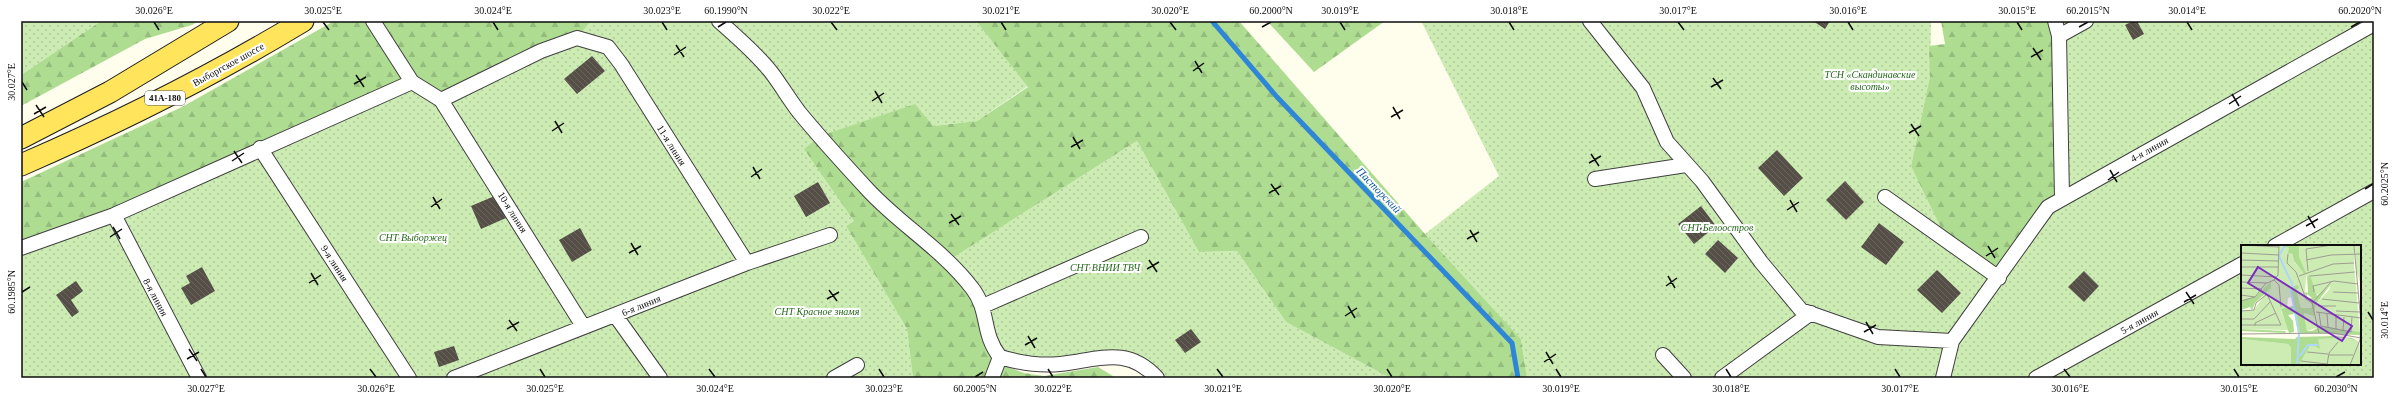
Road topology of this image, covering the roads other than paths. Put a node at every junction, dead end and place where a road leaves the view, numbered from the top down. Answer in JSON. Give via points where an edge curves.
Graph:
{"nodes":[{"id":1,"x":228,"y":21,"type":"edge"},
{"id":2,"x":303,"y":21,"type":"edge"},
{"id":3,"x":373,"y":21,"type":"edge"},
{"id":4,"x":719,"y":21,"type":"edge"},
{"id":5,"x":1590,"y":21,"type":"edge"},
{"id":6,"x":2055,"y":21,"type":"edge"},
{"id":7,"x":2086,"y":21,"type":"edge"},
{"id":8,"x":2374,"y":24,"type":"edge"},
{"id":9,"x":2059,"y":36,"type":"junction"},
{"id":10,"x":412,"y":82,"type":"junction"},
{"id":11,"x":441,"y":100,"type":"junction"},
{"id":12,"x":21,"y":138,"type":"edge"},
{"id":13,"x":260,"y":148,"type":"junction"},
{"id":14,"x":21,"y":164,"type":"edge"},
{"id":15,"x":1686,"y":164,"type":"junction"},
{"id":16,"x":1595,"y":179,"type":"dead end"},
{"id":17,"x":2374,"y":191,"type":"edge"},
{"id":18,"x":1885,"y":197,"type":"dead end"},
{"id":19,"x":2062,"y":198,"type":"junction"},
{"id":20,"x":114,"y":215,"type":"junction"},
{"id":21,"x":830,"y":235,"type":"dead end"},
{"id":22,"x":1141,"y":237,"type":"dead end"},
{"id":23,"x":2277,"y":245,"type":"edge"},
{"id":24,"x":21,"y":248,"type":"edge"},
{"id":25,"x":747,"y":263,"type":"junction"},
{"id":26,"x":2241,"y":265,"type":"edge"},
{"id":27,"x":1999,"y":278,"type":"junction"},
{"id":28,"x":983,"y":306,"type":"junction"},
{"id":29,"x":1811,"y":313,"type":"junction"},
{"id":30,"x":614,"y":315,"type":"junction"},
{"id":31,"x":583,"y":326,"type":"junction"},
{"id":32,"x":1952,"y":341,"type":"junction"},
{"id":33,"x":1663,"y":355,"type":"dead end"},
{"id":34,"x":1000,"y":357,"type":"junction"},
{"id":35,"x":857,"y":365,"type":"dead end"},
{"id":36,"x":199,"y":378,"type":"edge"},
{"id":37,"x":409,"y":378,"type":"edge"},
{"id":38,"x":454,"y":378,"type":"edge"},
{"id":39,"x":660,"y":378,"type":"edge"},
{"id":40,"x":834,"y":378,"type":"edge"},
{"id":41,"x":992,"y":378,"type":"edge"},
{"id":42,"x":1157,"y":378,"type":"edge"},
{"id":43,"x":1684,"y":378,"type":"edge"},
{"id":44,"x":1722,"y":378,"type":"edge"},
{"id":45,"x":1943,"y":378,"type":"edge"},
{"id":46,"x":2036,"y":378,"type":"edge"}],
"edges":[{"from":1,"to":12,"type":"main road","via":[[116,88]]},
{"from":2,"to":14,"type":"main road","name":"Выборгское шоссе","number":"41А-180","via":[[188,86],[112,124]]},
{"from":3,"to":10,"type":"street"},
{"from":4,"to":28,"type":"street","via":[[770,71],[824,143],[869,191],[948,260],[974,290]]},
{"from":5,"to":15,"type":"street","via":[[1643,88],[1667,142]]},
{"from":6,"to":9,"type":"street"},
{"from":7,"to":9,"type":"street"},
{"from":8,"to":19,"type":"street","name":"4-я линия"},
{"from":9,"to":19,"type":"street"},
{"from":10,"to":11,"type":"street"},
{"from":10,"to":13,"type":"street"},
{"from":11,"to":25,"type":"street","name":"11-я линия","via":[[541,52],[577,38],[608,47],[622,64]]},
{"from":11,"to":31,"type":"street","name":"10-я линия"},
{"from":13,"to":20,"type":"street"},
{"from":13,"to":37,"type":"street","name":"9-я линия"},
{"from":15,"to":16,"type":"street"},
{"from":15,"to":29,"type":"street","via":[[1702,181],[1766,268],[1801,310]]},
{"from":17,"to":23,"type":"street"},
{"from":18,"to":27,"type":"street"},
{"from":19,"to":27,"type":"street","name":"4-я линия","via":[[2048,206]]},
{"from":20,"to":24,"type":"street"},
{"from":20,"to":36,"type":"street","name":"8-я линия"},
{"from":21,"to":25,"type":"street","name":"6-я линия"},
{"from":22,"to":28,"type":"street"},
{"from":25,"to":30,"type":"street","name":"6-я линия"},
{"from":26,"to":46,"type":"street","name":"5-я линия"},
{"from":27,"to":32,"type":"street","name":"4-я линия"},
{"from":28,"to":34,"type":"street","via":[[989,341]]},
{"from":29,"to":32,"type":"street","via":[[1878,337]]},
{"from":29,"to":44,"type":"street"},
{"from":30,"to":31,"type":"street","name":"6-я линия"},
{"from":30,"to":39,"type":"street"},
{"from":31,"to":38,"type":"street","name":"6-я линия"},
{"from":32,"to":45,"type":"street"},
{"from":33,"to":43,"type":"street"},
{"from":34,"to":41,"type":"street"},
{"from":34,"to":42,"type":"street","via":[[1035,364],[1059,364],[1115,356],[1136,361]]},
{"from":35,"to":40,"type":"street"}]}
